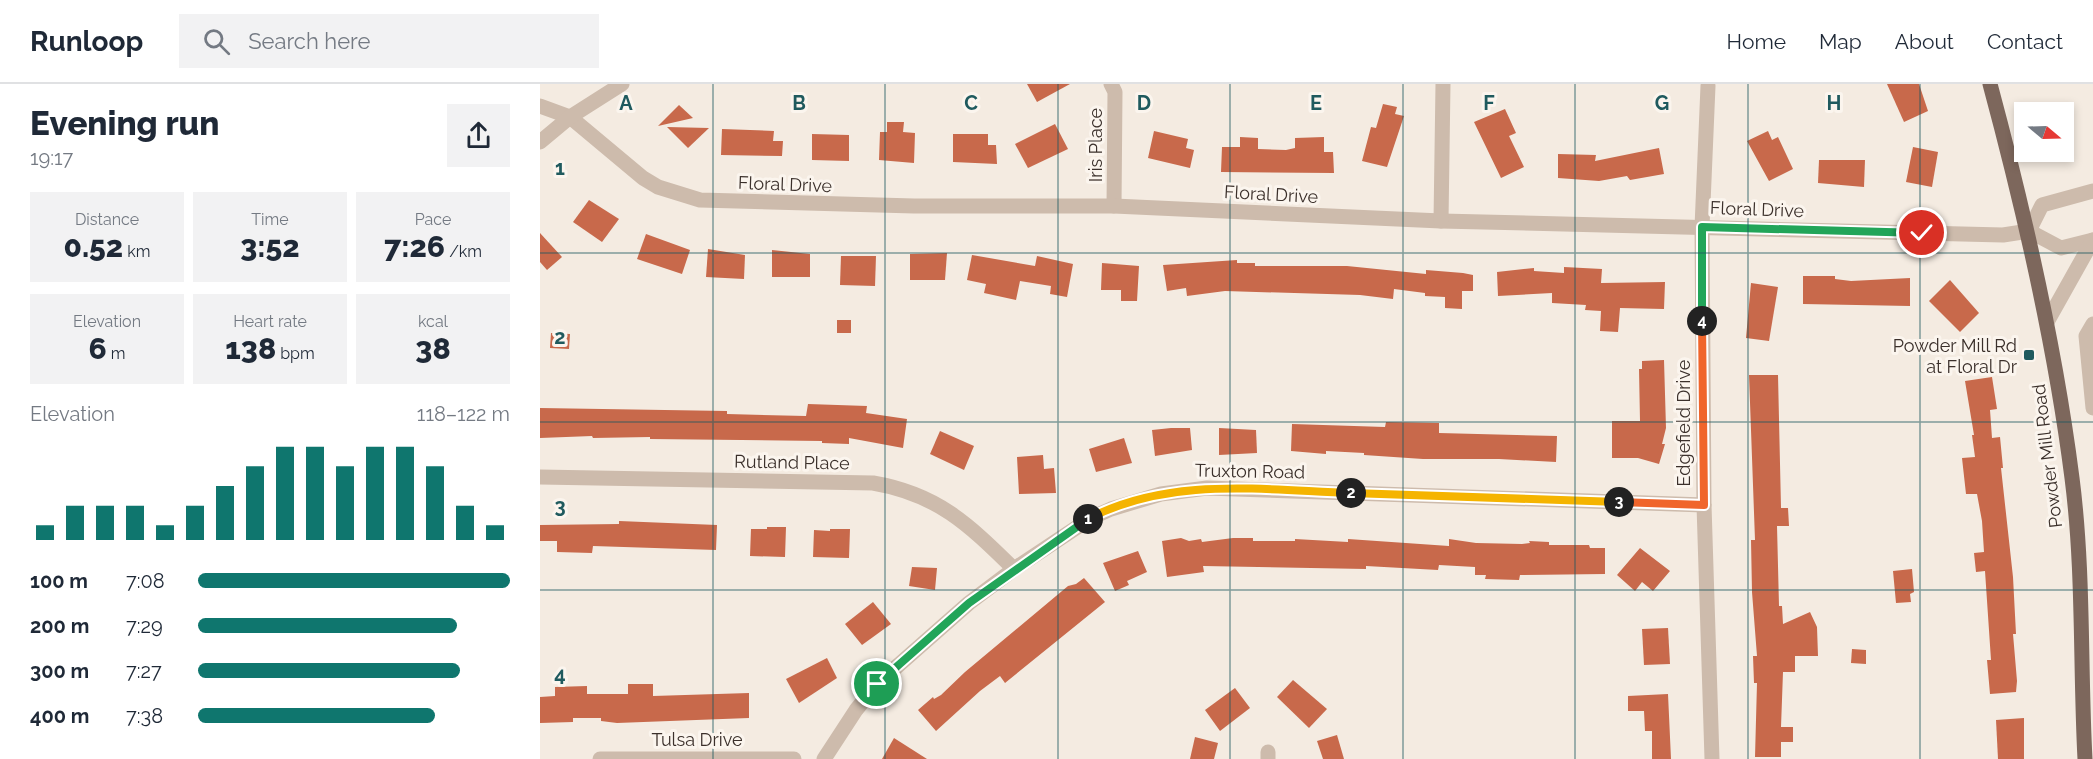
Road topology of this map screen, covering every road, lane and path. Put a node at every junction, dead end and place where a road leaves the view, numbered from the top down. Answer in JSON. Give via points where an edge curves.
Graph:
{"nodes":[{"id":1,"x":622,"y":84,"type":"edge"},
{"id":2,"x":1112,"y":84,"type":"edge"},
{"id":3,"x":1443,"y":84,"type":"edge"},
{"id":4,"x":1990,"y":84,"type":"edge"},
{"id":5,"x":1708,"y":86,"type":"dead end"},
{"id":6,"x":540,"y":106,"type":"edge"},
{"id":7,"x":570,"y":117,"type":"junction"},
{"id":8,"x":540,"y":142,"type":"edge"},
{"id":9,"x":2093,"y":191,"type":"edge"},
{"id":10,"x":1114,"y":206,"type":"junction"},
{"id":11,"x":1441,"y":221,"type":"junction"},
{"id":12,"x":1702,"y":227,"type":"junction"},
{"id":13,"x":2029,"y":231,"type":"junction"},
{"id":14,"x":2093,"y":240,"type":"edge"},
{"id":15,"x":2047,"y":322,"type":"junction"},
{"id":16,"x":2093,"y":324,"type":"edge"},
{"id":17,"x":2093,"y":408,"type":"edge"},
{"id":18,"x":540,"y":477,"type":"edge"},
{"id":19,"x":1704,"y":505,"type":"junction"},
{"id":20,"x":1014,"y":569,"type":"junction"},
{"id":21,"x":2088,"y":720,"type":"edge"},
{"id":22,"x":600,"y":759,"type":"edge"},
{"id":23,"x":794,"y":759,"type":"edge"},
{"id":24,"x":824,"y":759,"type":"edge"},
{"id":25,"x":1712,"y":759,"type":"edge"},
{"id":26,"x":2085,"y":759,"type":"edge"}],
"edges":[{"from":1,"to":7,"type":"street"},
{"from":2,"to":10,"type":"street","name":"Iris Place"},
{"from":3,"to":11,"type":"street"},
{"from":4,"to":13,"type":"main road","name":"Powder Mill Road"},
{"from":5,"to":12,"type":"street","name":"Edgefield Drive"},
{"from":6,"to":7,"type":"street","name":"Floral Drive"},
{"from":7,"to":8,"type":"street"},
{"from":7,"to":10,"type":"street","name":"Floral Drive","via":[[643,178],[680,196],[700,200],[902,206]]},
{"from":9,"to":13,"type":"street","via":[[2042,205]]},
{"from":10,"to":11,"type":"street","name":"Floral Drive"},
{"from":11,"to":12,"type":"street","name":"Floral Drive"},
{"from":12,"to":13,"type":"street","name":"Floral Drive","via":[[2003,235]]},
{"from":12,"to":19,"type":"street","name":"Edgefield Drive"},
{"from":13,"to":14,"type":"street","via":[[2061,248]]},
{"from":13,"to":15,"type":"main road","name":"Powder Mill Road"},
{"from":14,"to":15,"type":"street"},
{"from":15,"to":21,"type":"main road","name":"Powder Mill Road","via":[[2072,480]]},
{"from":16,"to":17,"type":"street","via":[[2086,336]]},
{"from":18,"to":20,"type":"street","name":"Rutland Place","via":[[873,483],[898,487],[950,510]]},
{"from":19,"to":20,"type":"street","name":"Truxton Road","via":[[1178,490],[1090,518]]},
{"from":19,"to":25,"type":"street","name":"Edgefield Drive"},
{"from":20,"to":24,"type":"street","name":"Truxton Road","via":[[877,684]]},
{"from":21,"to":26,"type":"main road","name":"Powder Mill Road"},
{"from":22,"to":23,"type":"street","name":"Tulsa Drive"}]}
